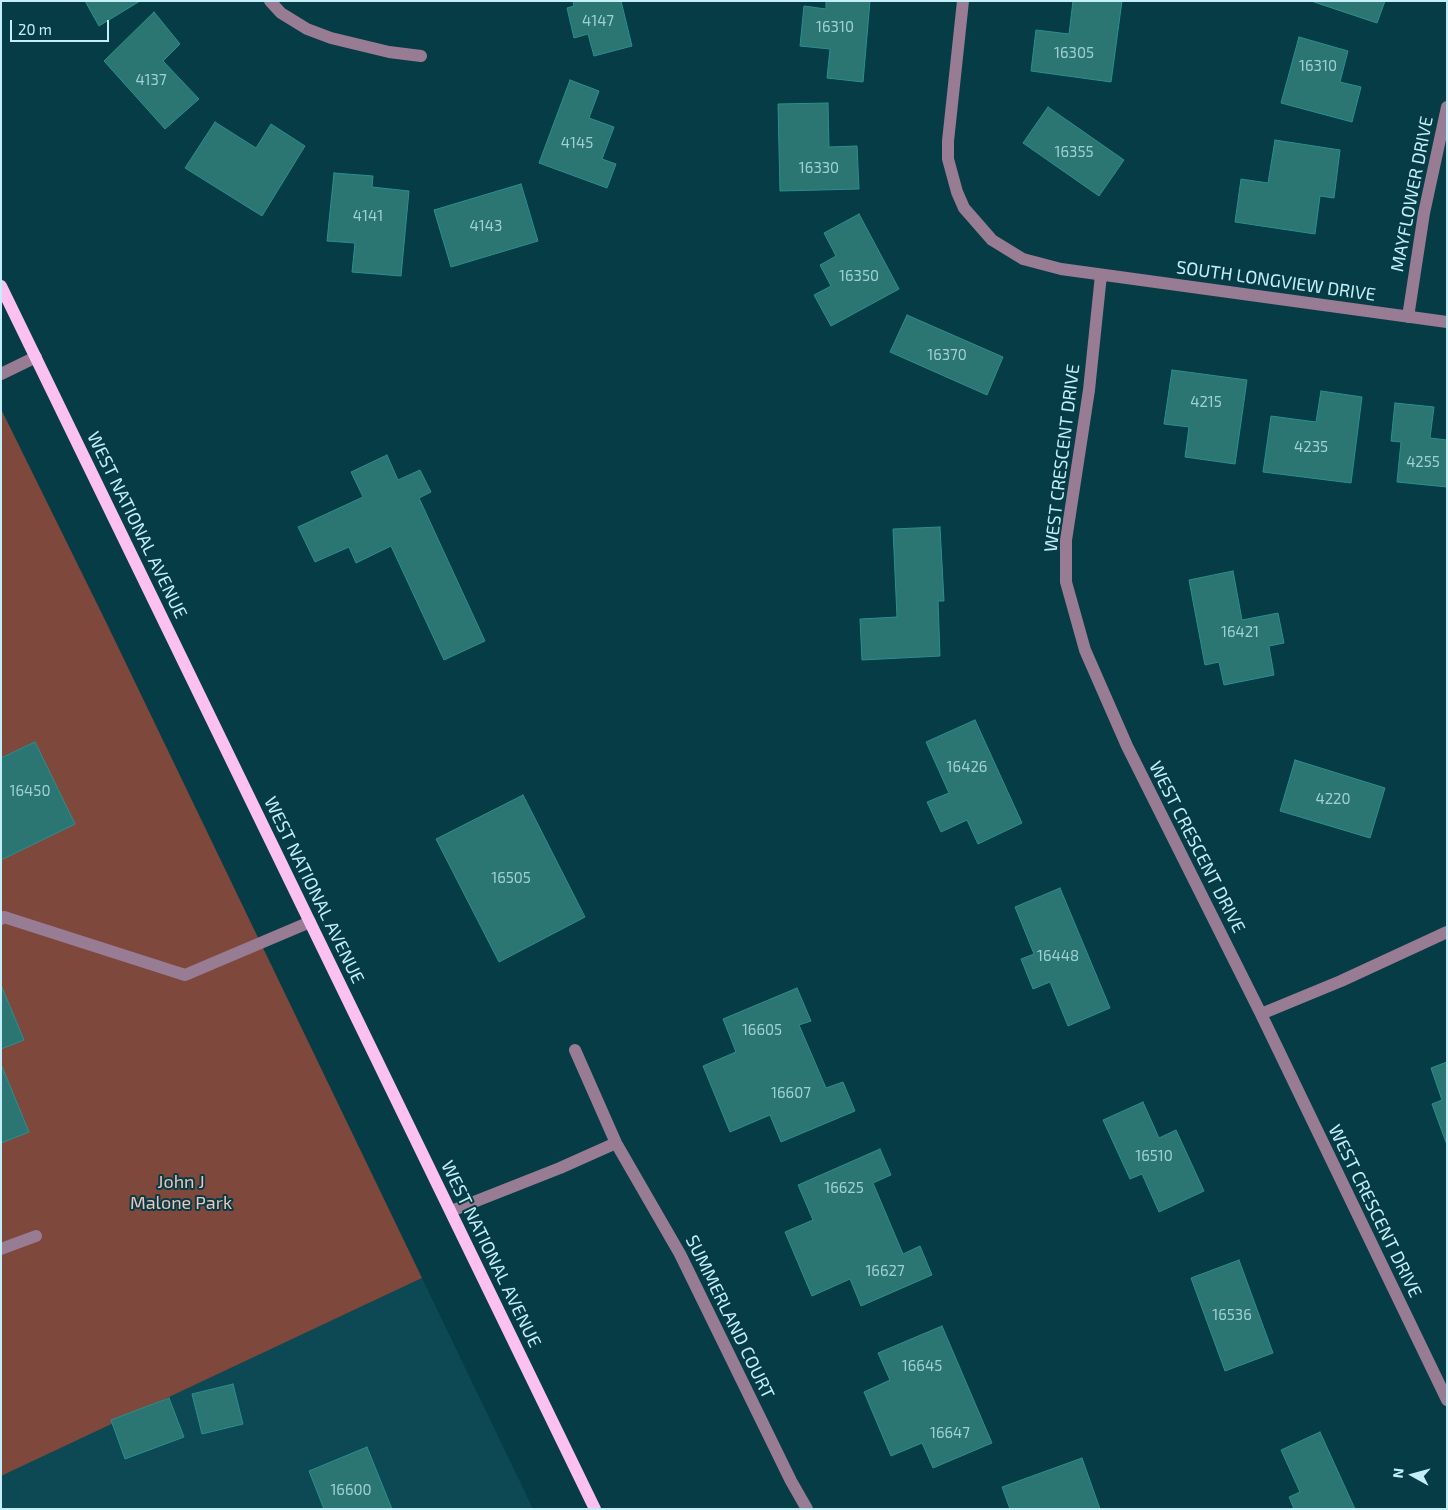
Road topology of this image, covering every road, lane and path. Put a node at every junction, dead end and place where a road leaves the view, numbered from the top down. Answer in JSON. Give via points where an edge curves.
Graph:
{"nodes":[{"id":1,"x":270,"y":1,"type":"edge"},
{"id":2,"x":963,"y":1,"type":"edge"},
{"id":3,"x":421,"y":56,"type":"dead end"},
{"id":4,"x":1447,"y":107,"type":"edge"},
{"id":5,"x":1101,"y":275,"type":"junction"},
{"id":6,"x":1,"y":286,"type":"edge"},
{"id":7,"x":1408,"y":317,"type":"junction"},
{"id":8,"x":1447,"y":322,"type":"edge"},
{"id":9,"x":36,"y":357,"type":"junction"},
{"id":10,"x":1,"y":374,"type":"edge"},
{"id":11,"x":1,"y":919,"type":"edge"},
{"id":12,"x":310,"y":922,"type":"junction"},
{"id":13,"x":1447,"y":932,"type":"edge"},
{"id":14,"x":1261,"y":1014,"type":"junction"},
{"id":15,"x":575,"y":1050,"type":"dead end"},
{"id":16,"x":616,"y":1143,"type":"junction"},
{"id":17,"x":451,"y":1211,"type":"junction"},
{"id":18,"x":36,"y":1236,"type":"dead end"},
{"id":19,"x":1,"y":1249,"type":"edge"},
{"id":20,"x":1447,"y":1400,"type":"edge"},
{"id":21,"x":595,"y":1509,"type":"edge"},
{"id":22,"x":806,"y":1509,"type":"edge"}],
"edges":[{"from":1,"to":3,"type":"street","via":[[281,13],[331,38]]},
{"from":2,"to":5,"type":"street","name":"SOUTH LONGVIEW DRIVE","via":[[948,159],[964,208],[992,240],[1023,259]]},
{"from":4,"to":7,"type":"street","name":"MAYFLOWER DRIVE","via":[[1424,213]]},
{"from":5,"to":7,"type":"street","name":"SOUTH LONGVIEW DRIVE"},
{"from":5,"to":14,"type":"street","name":"WEST CRESCENT DRIVE","via":[[1089,390],[1066,540],[1066,582],[1085,650],[1127,746]]},
{"from":6,"to":9,"type":"main road","name":"WEST NATIONAL AVENUE"},
{"from":7,"to":8,"type":"street","name":"SOUTH LONGVIEW DRIVE"},
{"from":9,"to":10,"type":"street"},
{"from":9,"to":12,"type":"main road","name":"WEST NATIONAL AVENUE"},
{"from":11,"to":12,"type":"street","via":[[185,975]]},
{"from":12,"to":17,"type":"main road","name":"WEST NATIONAL AVENUE"},
{"from":13,"to":14,"type":"street","via":[[1341,982]]},
{"from":14,"to":20,"type":"street","name":"WEST CRESCENT DRIVE"},
{"from":15,"to":16,"type":"street","name":"SUMMERLAND COURT"},
{"from":16,"to":17,"type":"street"},
{"from":16,"to":22,"type":"street","name":"SUMMERLAND COURT","via":[[680,1254]]},
{"from":17,"to":21,"type":"main road","name":"WEST NATIONAL AVENUE"},
{"from":18,"to":19,"type":"street"}]}
